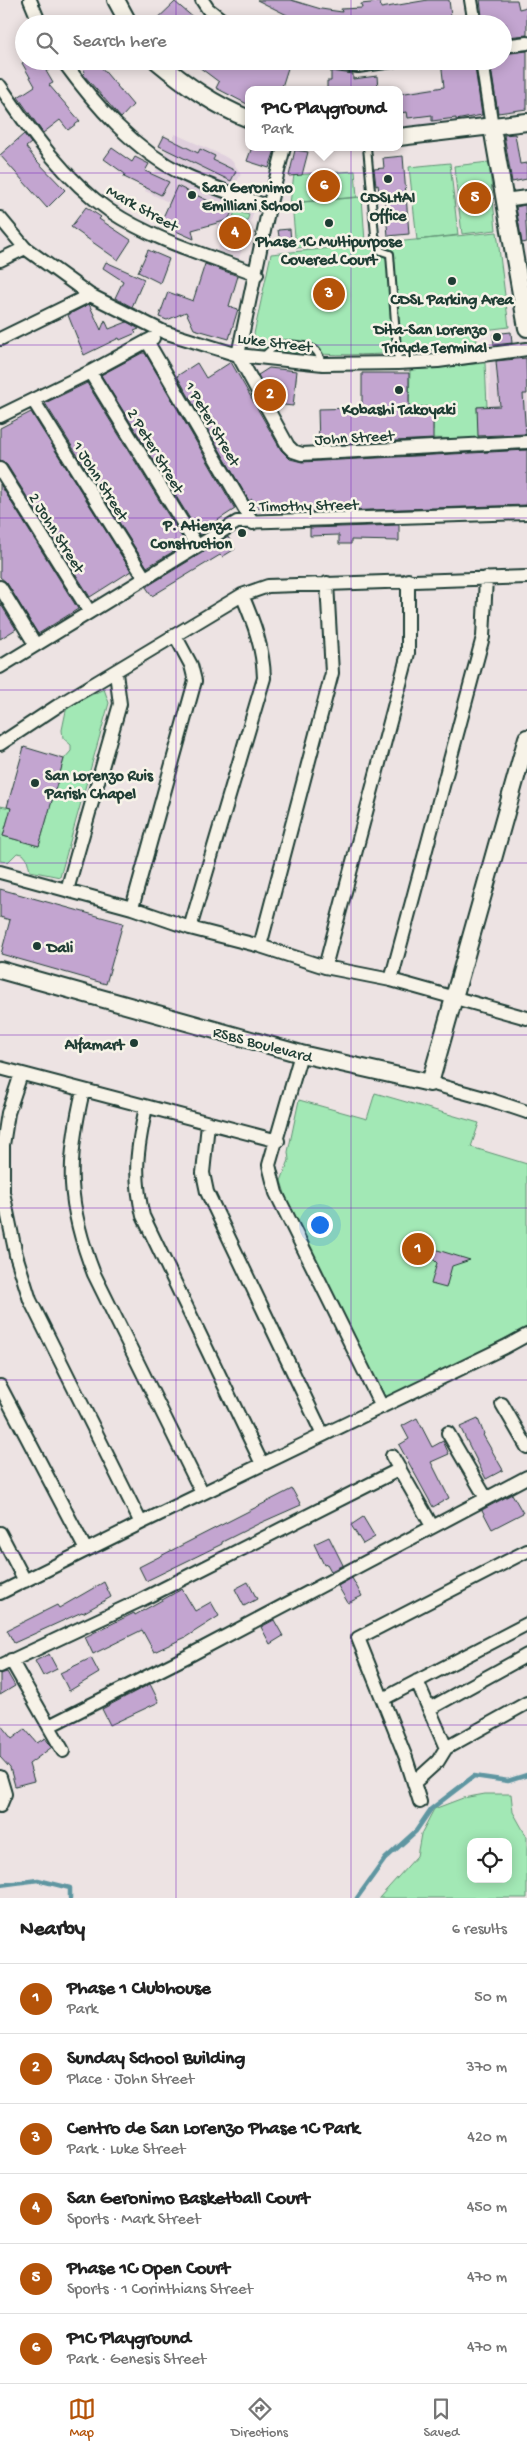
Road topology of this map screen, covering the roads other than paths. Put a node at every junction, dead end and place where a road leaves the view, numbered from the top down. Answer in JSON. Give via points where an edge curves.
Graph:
{"nodes":[{"id":1,"x":30,"y":0,"type":"edge"},
{"id":2,"x":116,"y":0,"type":"edge"},
{"id":3,"x":202,"y":0,"type":"edge"},
{"id":4,"x":471,"y":0,"type":"edge"},
{"id":5,"x":36,"y":15,"type":"edge"},
{"id":6,"x":124,"y":15,"type":"edge"},
{"id":7,"x":216,"y":15,"type":"edge"},
{"id":8,"x":474,"y":15,"type":"edge"},
{"id":9,"x":527,"y":43,"type":"edge"},
{"id":10,"x":512,"y":45,"type":"edge"},
{"id":11,"x":69,"y":70,"type":"edge"},
{"id":12,"x":168,"y":70,"type":"edge"},
{"id":13,"x":483,"y":70,"type":"edge"},
{"id":14,"x":0,"y":86,"type":"edge"},
{"id":15,"x":245,"y":118,"type":"edge"},
{"id":16,"x":527,"y":122,"type":"edge"},
{"id":17,"x":492,"y":126,"type":"junction"},
{"id":18,"x":403,"y":137,"type":"edge"},
{"id":19,"x":283,"y":151,"type":"edge"},
{"id":20,"x":367,"y":151,"type":"edge"},
{"id":21,"x":527,"y":197,"type":"edge"},
{"id":22,"x":504,"y":200,"type":"junction"},
{"id":23,"x":269,"y":206,"type":"junction"},
{"id":24,"x":0,"y":218,"type":"edge"},
{"id":25,"x":25,"y":248,"type":"junction"},
{"id":26,"x":0,"y":260,"type":"edge"},
{"id":27,"x":522,"y":268,"type":"edge"},
{"id":28,"x":257,"y":274,"type":"junction"},
{"id":29,"x":90,"y":295,"type":"junction"},
{"id":30,"x":527,"y":328,"type":"edge"},
{"id":31,"x":164,"y":332,"type":"junction"},
{"id":32,"x":0,"y":339,"type":"edge"},
{"id":33,"x":147,"y":341,"type":"junction"},
{"id":34,"x":527,"y":349,"type":"edge"},
{"id":35,"x":238,"y":355,"type":"junction"},
{"id":36,"x":398,"y":363,"type":"junction"},
{"id":37,"x":90,"y":372,"type":"junction"},
{"id":38,"x":33,"y":400,"type":"junction"},
{"id":39,"x":0,"y":416,"type":"edge"},
{"id":40,"x":527,"y":442,"type":"edge"},
{"id":41,"x":0,"y":469,"type":"edge"},
{"id":42,"x":527,"y":513,"type":"edge"},
{"id":43,"x":253,"y":523,"type":"junction"},
{"id":44,"x":196,"y":546,"type":"junction"},
{"id":45,"x":144,"y":577,"type":"junction"},
{"id":46,"x":527,"y":577,"type":"edge"},
{"id":47,"x":486,"y":578,"type":"junction"},
{"id":48,"x":408,"y":580,"type":"junction"},
{"id":49,"x":327,"y":583,"type":"junction"},
{"id":50,"x":0,"y":587,"type":"edge"},
{"id":51,"x":242,"y":595,"type":"junction"},
{"id":52,"x":89,"y":612,"type":"junction"},
{"id":53,"x":176,"y":637,"type":"junction"},
{"id":54,"x":35,"y":644,"type":"junction"},
{"id":55,"x":0,"y":667,"type":"edge"},
{"id":56,"x":116,"y":673,"type":"junction"},
{"id":57,"x":527,"y":738,"type":"edge"},
{"id":58,"x":0,"y":744,"type":"edge"},
{"id":59,"x":0,"y":872,"type":"edge"},
{"id":60,"x":67,"y":890,"type":"junction"},
{"id":61,"x":132,"y":908,"type":"junction"},
{"id":62,"x":190,"y":928,"type":"junction"},
{"id":63,"x":260,"y":946,"type":"junction"},
{"id":64,"x":324,"y":967,"type":"junction"},
{"id":65,"x":0,"y":970,"type":"edge"},
{"id":66,"x":391,"y":980,"type":"junction"},
{"id":67,"x":454,"y":997,"type":"junction"},
{"id":68,"x":527,"y":1018,"type":"edge"},
{"id":69,"x":301,"y":1054,"type":"junction"},
{"id":70,"x":0,"y":1068,"type":"edge"},
{"id":71,"x":20,"y":1074,"type":"junction"},
{"id":72,"x":430,"y":1082,"type":"junction"},
{"id":73,"x":83,"y":1091,"type":"junction"},
{"id":74,"x":146,"y":1107,"type":"junction"},
{"id":75,"x":527,"y":1112,"type":"edge"},
{"id":76,"x":208,"y":1124,"type":"junction"},
{"id":77,"x":278,"y":1141,"type":"junction"},
{"id":78,"x":527,"y":1334,"type":"edge"},
{"id":79,"x":0,"y":1386,"type":"edge"},
{"id":80,"x":502,"y":1404,"type":"dead end"},
{"id":81,"x":382,"y":1407,"type":"junction"},
{"id":82,"x":448,"y":1432,"type":"dead end"},
{"id":83,"x":322,"y":1435,"type":"junction"},
{"id":84,"x":527,"y":1447,"type":"edge"},
{"id":85,"x":392,"y":1456,"type":"dead end"},
{"id":86,"x":262,"y":1464,"type":"junction"},
{"id":87,"x":400,"y":1469,"type":"junction"},
{"id":88,"x":527,"y":1477,"type":"edge"},
{"id":89,"x":202,"y":1493,"type":"junction"},
{"id":90,"x":486,"y":1498,"type":"junction"},
{"id":91,"x":141,"y":1523,"type":"junction"},
{"id":92,"x":432,"y":1526,"type":"junction"},
{"id":93,"x":0,"y":1533,"type":"edge"},
{"id":94,"x":86,"y":1550,"type":"junction"},
{"id":95,"x":527,"y":1551,"type":"edge"},
{"id":96,"x":25,"y":1581,"type":"junction"},
{"id":97,"x":0,"y":1594,"type":"edge"},
{"id":98,"x":526,"y":1628,"type":"edge"},
{"id":99,"x":527,"y":1655,"type":"edge"},
{"id":100,"x":6,"y":1663,"type":"edge"},
{"id":101,"x":417,"y":1682,"type":"junction"},
{"id":102,"x":383,"y":1699,"type":"junction"},
{"id":103,"x":527,"y":1703,"type":"edge"},
{"id":104,"x":429,"y":1709,"type":"junction"},
{"id":105,"x":49,"y":1726,"type":"junction"},
{"id":106,"x":446,"y":1748,"type":"junction"},
{"id":107,"x":63,"y":1751,"type":"dead end"},
{"id":108,"x":0,"y":1777,"type":"edge"},
{"id":109,"x":415,"y":1782,"type":"junction"},
{"id":110,"x":420,"y":1802,"type":"dead end"},
{"id":111,"x":0,"y":1806,"type":"edge"}],
"edges":[{"from":1,"to":5,"type":"street"},
{"from":2,"to":6,"type":"street"},
{"from":3,"to":7,"type":"street"},
{"from":4,"to":8,"type":"street"},
{"from":9,"to":10,"type":"street"},
{"from":11,"to":23,"type":"street","via":[[88,96],[132,140],[182,174]]},
{"from":12,"to":15,"type":"street","via":[[187,86]]},
{"from":13,"to":17,"type":"street"},
{"from":14,"to":28,"type":"street","name":"Mark Street","via":[[25,124],[55,160],[78,185],[111,212],[170,242]]},
{"from":16,"to":17,"type":"street"},
{"from":17,"to":18,"type":"street"},
{"from":17,"to":22,"type":"street"},
{"from":19,"to":23,"type":"street"},
{"from":20,"to":36,"type":"lane","via":[[375,235],[381,251],[390,254]]},
{"from":21,"to":22,"type":"street"},
{"from":22,"to":27,"type":"street"},
{"from":23,"to":28,"type":"street"},
{"from":24,"to":25,"type":"street","name":"Luke Street"},
{"from":25,"to":26,"type":"street"},
{"from":25,"to":29,"type":"street","name":"Luke Street"},
{"from":27,"to":30,"type":"street"},
{"from":28,"to":35,"type":"street"},
{"from":29,"to":31,"type":"street","name":"Luke Street"},
{"from":29,"to":32,"type":"street"},
{"from":31,"to":33,"type":"street"},
{"from":31,"to":35,"type":"street","name":"Luke Street"},
{"from":33,"to":37,"type":"street"},
{"from":33,"to":43,"type":"street","name":"1 Peter Street"},
{"from":34,"to":36,"type":"street","name":"Luke Street"},
{"from":35,"to":36,"type":"street","name":"Luke Street","via":[[323,364]]},
{"from":35,"to":40,"type":"street","name":"John Street","via":[[288,446],[302,454]]},
{"from":37,"to":38,"type":"street"},
{"from":37,"to":44,"type":"street","name":"2 Peter Street"},
{"from":38,"to":39,"type":"street"},
{"from":38,"to":45,"type":"street","name":"1 John Street"},
{"from":41,"to":52,"type":"street","name":"2 John Street"},
{"from":42,"to":43,"type":"street","name":"2 Timothy Street"},
{"from":43,"to":44,"type":"street","name":"2 Timothy Street","via":[[237,522]]},
{"from":44,"to":45,"type":"street","name":"2 Timothy Street"},
{"from":45,"to":52,"type":"street","name":"2 Timothy Street"},
{"from":46,"to":47,"type":"street"},
{"from":47,"to":48,"type":"street"},
{"from":47,"to":66,"type":"street","via":[[483,637]]},
{"from":48,"to":49,"type":"street"},
{"from":48,"to":64,"type":"street","via":[[408,652]]},
{"from":49,"to":51,"type":"street","via":[[268,586]]},
{"from":49,"to":63,"type":"street","via":[[332,673]]},
{"from":50,"to":54,"type":"street"},
{"from":51,"to":53,"type":"street"},
{"from":51,"to":62,"type":"street","via":[[257,630],[264,678]]},
{"from":52,"to":54,"type":"street","name":"2 Timothy Street"},
{"from":53,"to":56,"type":"street"},
{"from":53,"to":61,"type":"street","via":[[196,681]]},
{"from":54,"to":55,"type":"street","name":"2 Timothy Street"},
{"from":56,"to":58,"type":"street"},
{"from":56,"to":60,"type":"street","via":[[120,704]]},
{"from":57,"to":67,"type":"street"},
{"from":59,"to":60,"type":"street"},
{"from":60,"to":61,"type":"street"},
{"from":61,"to":62,"type":"street"},
{"from":62,"to":63,"type":"street"},
{"from":63,"to":64,"type":"street"},
{"from":64,"to":66,"type":"street"},
{"from":65,"to":69,"type":"street","name":"RSBS Boulevard"},
{"from":66,"to":67,"type":"street"},
{"from":67,"to":68,"type":"street"},
{"from":67,"to":72,"type":"street"},
{"from":69,"to":72,"type":"street","name":"RSBS Boulevard"},
{"from":69,"to":77,"type":"street"},
{"from":70,"to":71,"type":"street"},
{"from":71,"to":73,"type":"street"},
{"from":71,"to":91,"type":"street","via":[[8,1113],[3,1145],[3,1192],[16,1255],[30,1300]]},
{"from":72,"to":75,"type":"street","name":"RSBS Boulevard"},
{"from":73,"to":74,"type":"street"},
{"from":73,"to":89,"type":"street","via":[[71,1160],[72,1198],[81,1241],[94,1274]]},
{"from":74,"to":76,"type":"street"},
{"from":74,"to":86,"type":"street","via":[[136,1187],[143,1216]]},
{"from":76,"to":77,"type":"street"},
{"from":76,"to":83,"type":"street","via":[[203,1173],[207,1192]]},
{"from":77,"to":81,"type":"street","via":[[269,1165],[276,1193]]},
{"from":78,"to":81,"type":"street","via":[[505,1348]]},
{"from":79,"to":94,"type":"street"},
{"from":80,"to":84,"type":"street"},
{"from":81,"to":83,"type":"street"},
{"from":82,"to":90,"type":"street"},
{"from":83,"to":86,"type":"street"},
{"from":85,"to":87,"type":"street"},
{"from":86,"to":89,"type":"street"},
{"from":87,"to":92,"type":"street"},
{"from":87,"to":100,"type":"street","via":[[141,1600]]},
{"from":88,"to":90,"type":"street"},
{"from":89,"to":91,"type":"street"},
{"from":90,"to":92,"type":"street"},
{"from":91,"to":94,"type":"street"},
{"from":92,"to":105,"type":"street"},
{"from":93,"to":96,"type":"street"},
{"from":94,"to":96,"type":"street"},
{"from":95,"to":102,"type":"street","via":[[358,1638]]},
{"from":96,"to":97,"type":"street"},
{"from":98,"to":101,"type":"street"},
{"from":99,"to":104,"type":"street"},
{"from":100,"to":105,"type":"street"},
{"from":101,"to":102,"type":"street"},
{"from":101,"to":104,"type":"street"},
{"from":102,"to":109,"type":"street"},
{"from":103,"to":106,"type":"street"},
{"from":104,"to":106,"type":"street"},
{"from":105,"to":107,"type":"street"},
{"from":106,"to":109,"type":"street","via":[[438,1761]]},
{"from":108,"to":111,"type":"street","via":[[5,1794]]},
{"from":109,"to":110,"type":"street"}]}
